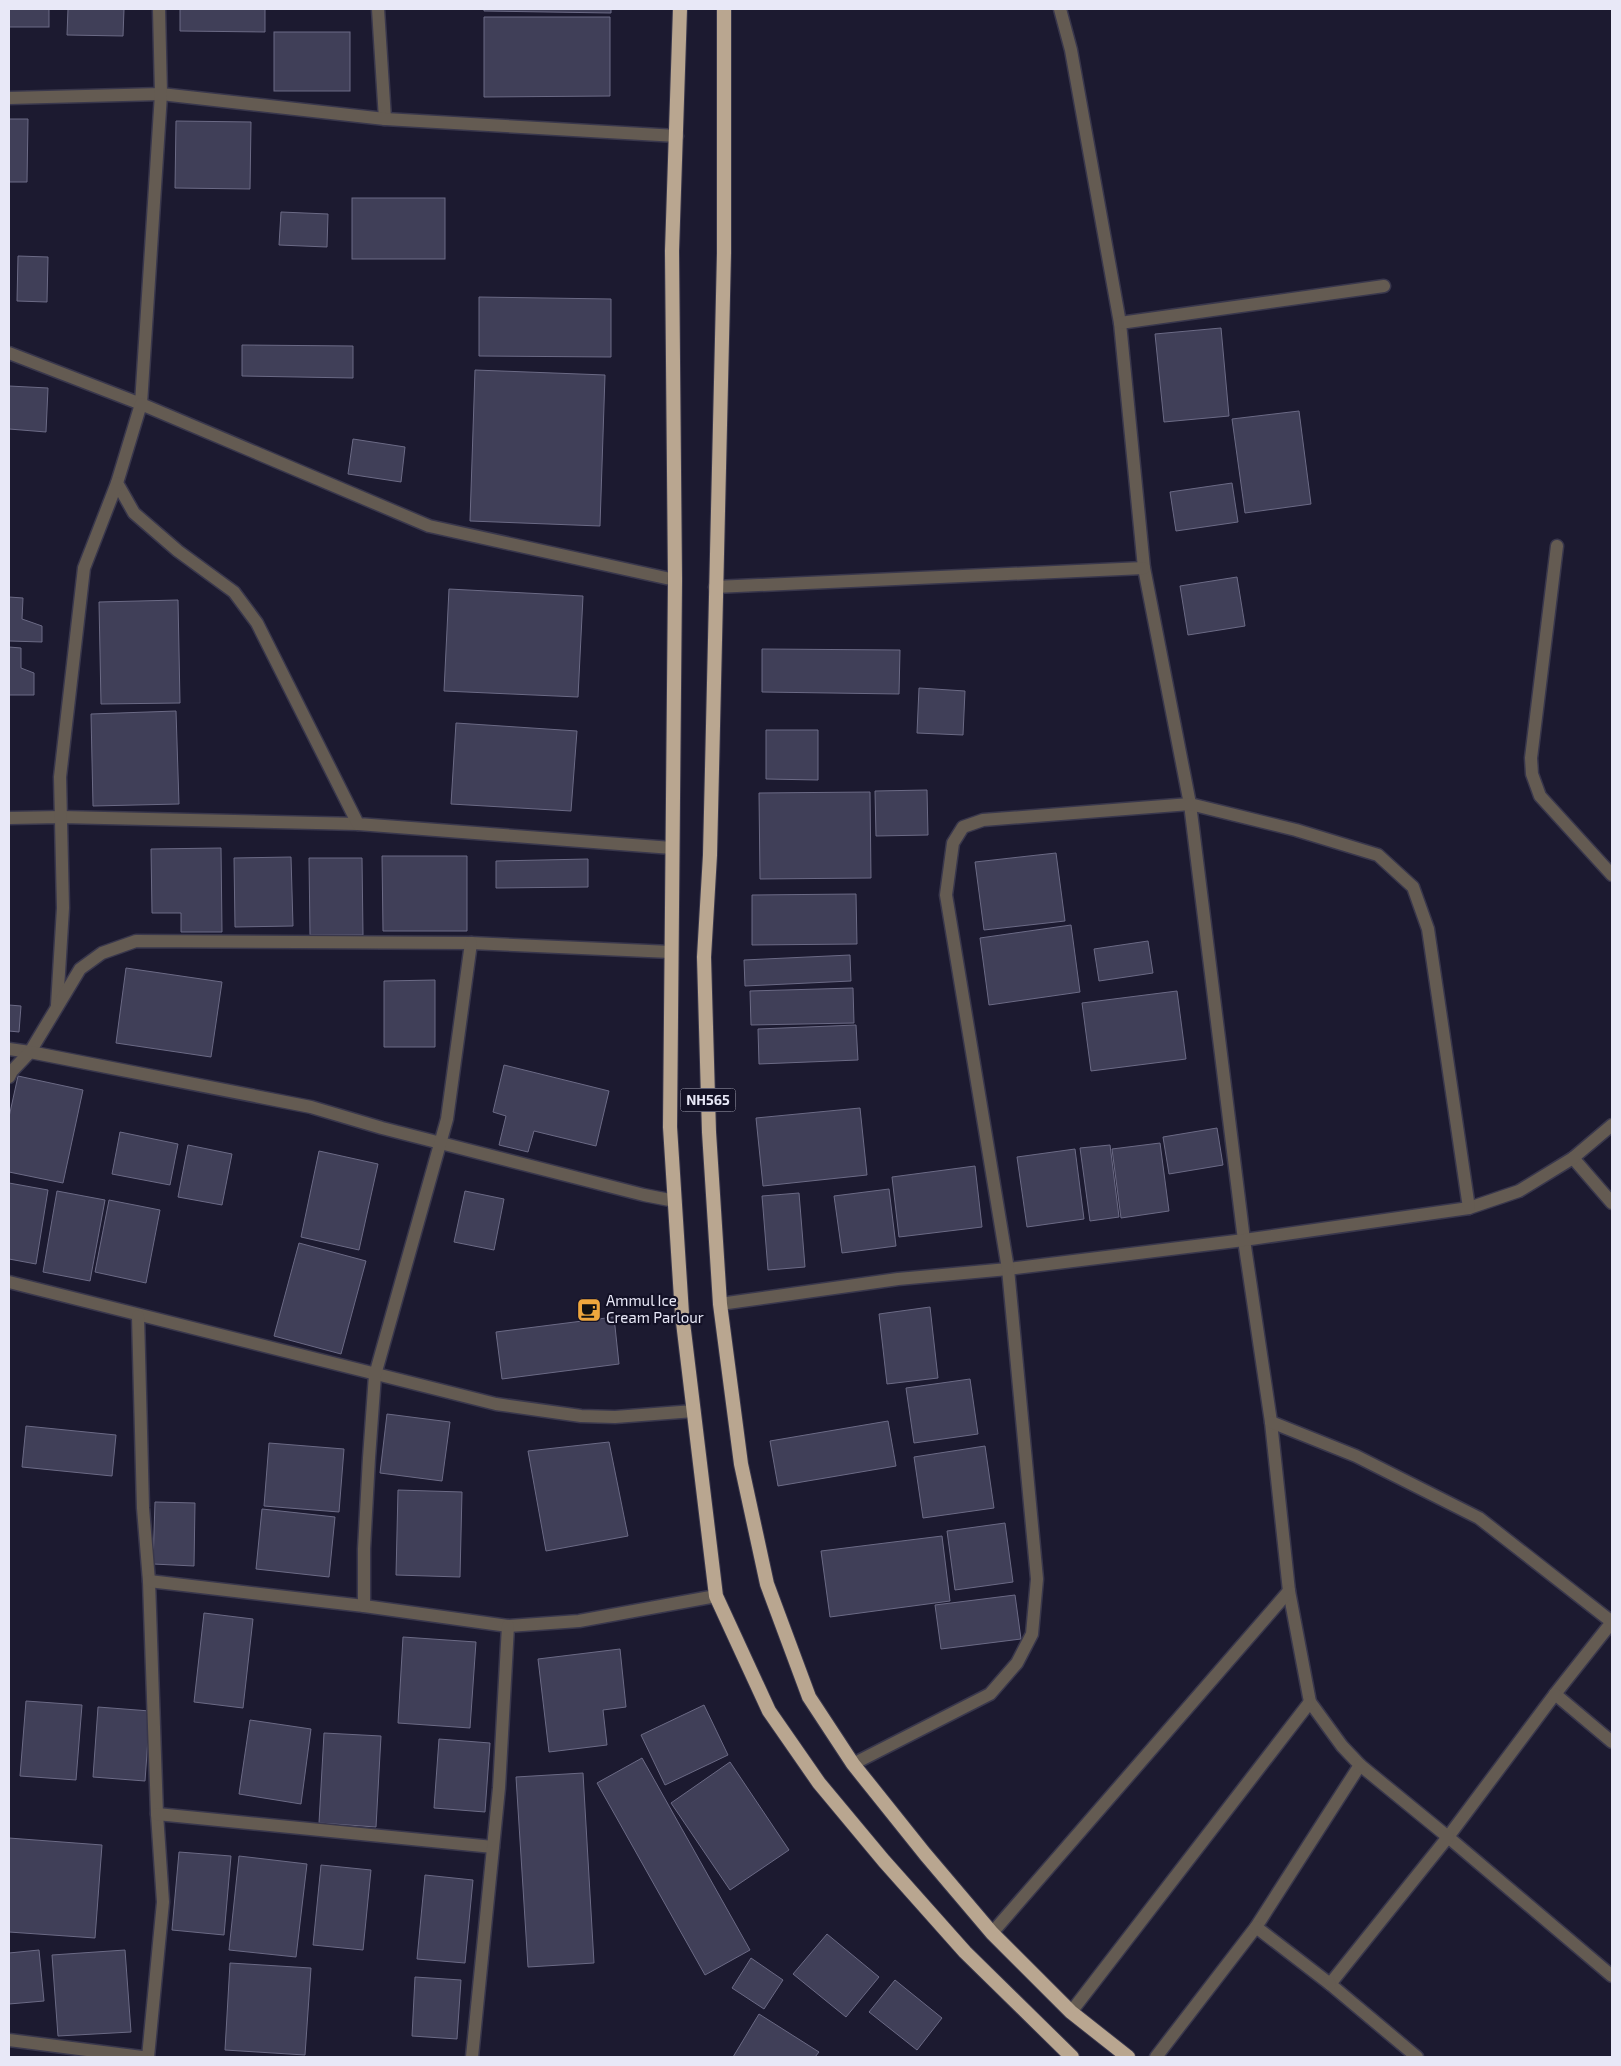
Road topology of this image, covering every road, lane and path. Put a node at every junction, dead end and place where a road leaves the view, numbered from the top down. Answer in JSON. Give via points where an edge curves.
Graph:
{"nodes":[{"id":1,"x":159,"y":9,"type":"edge"},
{"id":2,"x":378,"y":9,"type":"edge"},
{"id":3,"x":680,"y":9,"type":"edge"},
{"id":4,"x":724,"y":9,"type":"edge"},
{"id":5,"x":1060,"y":9,"type":"edge"},
{"id":6,"x":161,"y":94,"type":"junction"},
{"id":7,"x":9,"y":98,"type":"edge"},
{"id":8,"x":385,"y":119,"type":"junction"},
{"id":9,"x":677,"y":136,"type":"junction"},
{"id":10,"x":1384,"y":286,"type":"dead end"},
{"id":11,"x":1120,"y":323,"type":"junction"},
{"id":12,"x":9,"y":353,"type":"edge"},
{"id":13,"x":141,"y":404,"type":"junction"},
{"id":14,"x":116,"y":483,"type":"junction"},
{"id":15,"x":1557,"y":546,"type":"dead end"},
{"id":16,"x":1144,"y":568,"type":"junction"},
{"id":17,"x":675,"y":580,"type":"junction"},
{"id":18,"x":715,"y":587,"type":"junction"},
{"id":19,"x":1190,"y":804,"type":"junction"},
{"id":20,"x":61,"y":817,"type":"junction"},
{"id":21,"x":9,"y":818,"type":"edge"},
{"id":22,"x":358,"y":824,"type":"junction"},
{"id":23,"x":672,"y":848,"type":"junction"},
{"id":24,"x":1612,"y":875,"type":"edge"},
{"id":25,"x":471,"y":943,"type":"junction"},
{"id":26,"x":672,"y":952,"type":"junction"},
{"id":27,"x":57,"y":1007,"type":"junction"},
{"id":28,"x":9,"y":1049,"type":"edge"},
{"id":29,"x":30,"y":1052,"type":"junction"},
{"id":30,"x":9,"y":1078,"type":"edge"},
{"id":31,"x":1612,"y":1124,"type":"edge"},
{"id":32,"x":440,"y":1143,"type":"junction"},
{"id":33,"x":1573,"y":1158,"type":"junction"},
{"id":34,"x":675,"y":1201,"type":"junction"},
{"id":35,"x":1612,"y":1203,"type":"edge"},
{"id":36,"x":1469,"y":1208,"type":"junction"},
{"id":37,"x":1244,"y":1240,"type":"junction"},
{"id":38,"x":1008,"y":1269,"type":"junction"},
{"id":39,"x":9,"y":1282,"type":"edge"},
{"id":40,"x":720,"y":1304,"type":"junction"},
{"id":41,"x":138,"y":1316,"type":"junction"},
{"id":42,"x":375,"y":1375,"type":"junction"},
{"id":43,"x":694,"y":1411,"type":"junction"},
{"id":44,"x":1271,"y":1422,"type":"junction"},
{"id":45,"x":149,"y":1581,"type":"junction"},
{"id":46,"x":1289,"y":1591,"type":"junction"},
{"id":47,"x":716,"y":1596,"type":"junction"},
{"id":48,"x":364,"y":1606,"type":"junction"},
{"id":49,"x":1612,"y":1621,"type":"edge"},
{"id":50,"x":508,"y":1626,"type":"junction"},
{"id":51,"x":1555,"y":1694,"type":"junction"},
{"id":52,"x":1310,"y":1702,"type":"junction"},
{"id":53,"x":1612,"y":1742,"type":"edge"},
{"id":54,"x":853,"y":1764,"type":"junction"},
{"id":55,"x":1360,"y":1765,"type":"junction"},
{"id":56,"x":157,"y":1814,"type":"junction"},
{"id":57,"x":1448,"y":1837,"type":"junction"},
{"id":58,"x":493,"y":1847,"type":"junction"},
{"id":59,"x":1256,"y":1927,"type":"junction"},
{"id":60,"x":992,"y":1933,"type":"junction"},
{"id":61,"x":1612,"y":1976,"type":"edge"},
{"id":62,"x":1330,"y":1984,"type":"junction"},
{"id":63,"x":1071,"y":2012,"type":"junction"},
{"id":64,"x":9,"y":2040,"type":"edge"},
{"id":65,"x":1064,"y":2055,"type":"edge"},
{"id":66,"x":142,"y":2057,"type":"edge"},
{"id":67,"x":148,"y":2057,"type":"edge"},
{"id":68,"x":472,"y":2057,"type":"edge"},
{"id":69,"x":1128,"y":2057,"type":"edge"},
{"id":70,"x":1156,"y":2057,"type":"edge"},
{"id":71,"x":1417,"y":2057,"type":"edge"}],
"edges":[{"from":1,"to":6,"type":"street"},
{"from":2,"to":8,"type":"street"},
{"from":3,"to":9,"type":"highway","number":"NH565"},
{"from":4,"to":18,"type":"highway","number":"NH565","via":[[724,253]]},
{"from":5,"to":11,"type":"street","via":[[1071,50]]},
{"from":6,"to":7,"type":"street"},
{"from":6,"to":8,"type":"street"},
{"from":6,"to":13,"type":"street"},
{"from":8,"to":9,"type":"street"},
{"from":9,"to":17,"type":"highway","number":"NH565","via":[[672,251]]},
{"from":10,"to":11,"type":"street"},
{"from":11,"to":16,"type":"street"},
{"from":12,"to":13,"type":"street"},
{"from":13,"to":14,"type":"street"},
{"from":13,"to":17,"type":"street","via":[[429,526]]},
{"from":14,"to":20,"type":"street","via":[[84,568],[60,777]]},
{"from":14,"to":22,"type":"street","via":[[134,513],[178,551],[234,592],[257,623]]},
{"from":15,"to":24,"type":"street","via":[[1531,758],[1532,774],[1540,796]]},
{"from":16,"to":18,"type":"street"},
{"from":16,"to":19,"type":"street"},
{"from":17,"to":23,"type":"highway","number":"NH565"},
{"from":18,"to":40,"type":"highway","number":"NH565","via":[[710,855],[704,957],[709,1132]]},
{"from":19,"to":36,"type":"street","via":[[1296,830],[1378,855],[1413,887],[1428,929]]},
{"from":19,"to":37,"type":"street"},
{"from":19,"to":38,"type":"street","via":[[983,820],[963,827],[953,843],[946,895]]},
{"from":20,"to":21,"type":"street"},
{"from":20,"to":22,"type":"street"},
{"from":20,"to":27,"type":"street","via":[[63,908]]},
{"from":22,"to":23,"type":"street"},
{"from":23,"to":26,"type":"highway","number":"NH565"},
{"from":25,"to":26,"type":"street"},
{"from":25,"to":27,"type":"street","via":[[136,941],[102,953],[80,969]]},
{"from":25,"to":32,"type":"street","via":[[447,1119]]},
{"from":26,"to":34,"type":"highway","number":"NH565","via":[[670,1127]]},
{"from":27,"to":29,"type":"street"},
{"from":28,"to":29,"type":"street"},
{"from":29,"to":30,"type":"street"},
{"from":29,"to":32,"type":"street","via":[[311,1107]]},
{"from":31,"to":33,"type":"street"},
{"from":32,"to":34,"type":"street"},
{"from":32,"to":42,"type":"street"},
{"from":33,"to":35,"type":"street"},
{"from":33,"to":36,"type":"street","via":[[1519,1191]]},
{"from":34,"to":43,"type":"highway","number":"NH565","via":[[682,1314]]},
{"from":36,"to":37,"type":"street"},
{"from":37,"to":38,"type":"street"},
{"from":37,"to":44,"type":"street"},
{"from":38,"to":40,"type":"street","via":[[898,1279]]},
{"from":38,"to":54,"type":"street","via":[[1037,1579],[1032,1634],[1017,1663],[990,1694]]},
{"from":39,"to":41,"type":"street"},
{"from":40,"to":54,"type":"highway","number":"NH565","via":[[741,1464],[767,1584],[809,1697]]},
{"from":41,"to":42,"type":"street"},
{"from":41,"to":45,"type":"street","via":[[143,1508]]},
{"from":42,"to":43,"type":"street","via":[[496,1404],[581,1416]]},
{"from":42,"to":48,"type":"street","via":[[367,1485]]},
{"from":43,"to":47,"type":"highway","number":"NH565"},
{"from":44,"to":46,"type":"street"},
{"from":44,"to":49,"type":"street","via":[[1356,1456],[1478,1518]]},
{"from":45,"to":48,"type":"street"},
{"from":45,"to":56,"type":"street"},
{"from":46,"to":52,"type":"street"},
{"from":46,"to":60,"type":"street"},
{"from":47,"to":50,"type":"street","via":[[579,1621]]},
{"from":47,"to":65,"type":"highway","number":"NH565","via":[[769,1711],[819,1783],[965,1952]]},
{"from":48,"to":50,"type":"street"},
{"from":49,"to":51,"type":"street"},
{"from":50,"to":58,"type":"street"},
{"from":51,"to":53,"type":"street"},
{"from":51,"to":57,"type":"street"},
{"from":52,"to":55,"type":"street"},
{"from":52,"to":63,"type":"street"},
{"from":54,"to":60,"type":"highway","number":"NH565"},
{"from":55,"to":57,"type":"street"},
{"from":55,"to":59,"type":"street"},
{"from":56,"to":58,"type":"street"},
{"from":56,"to":67,"type":"street","via":[[164,1902]]},
{"from":57,"to":61,"type":"street"},
{"from":57,"to":62,"type":"street"},
{"from":58,"to":68,"type":"street"},
{"from":59,"to":62,"type":"street"},
{"from":59,"to":70,"type":"street"},
{"from":60,"to":63,"type":"highway","number":"NH565"},
{"from":62,"to":71,"type":"street"},
{"from":63,"to":69,"type":"highway","number":"NH565"},
{"from":64,"to":66,"type":"street"}]}
